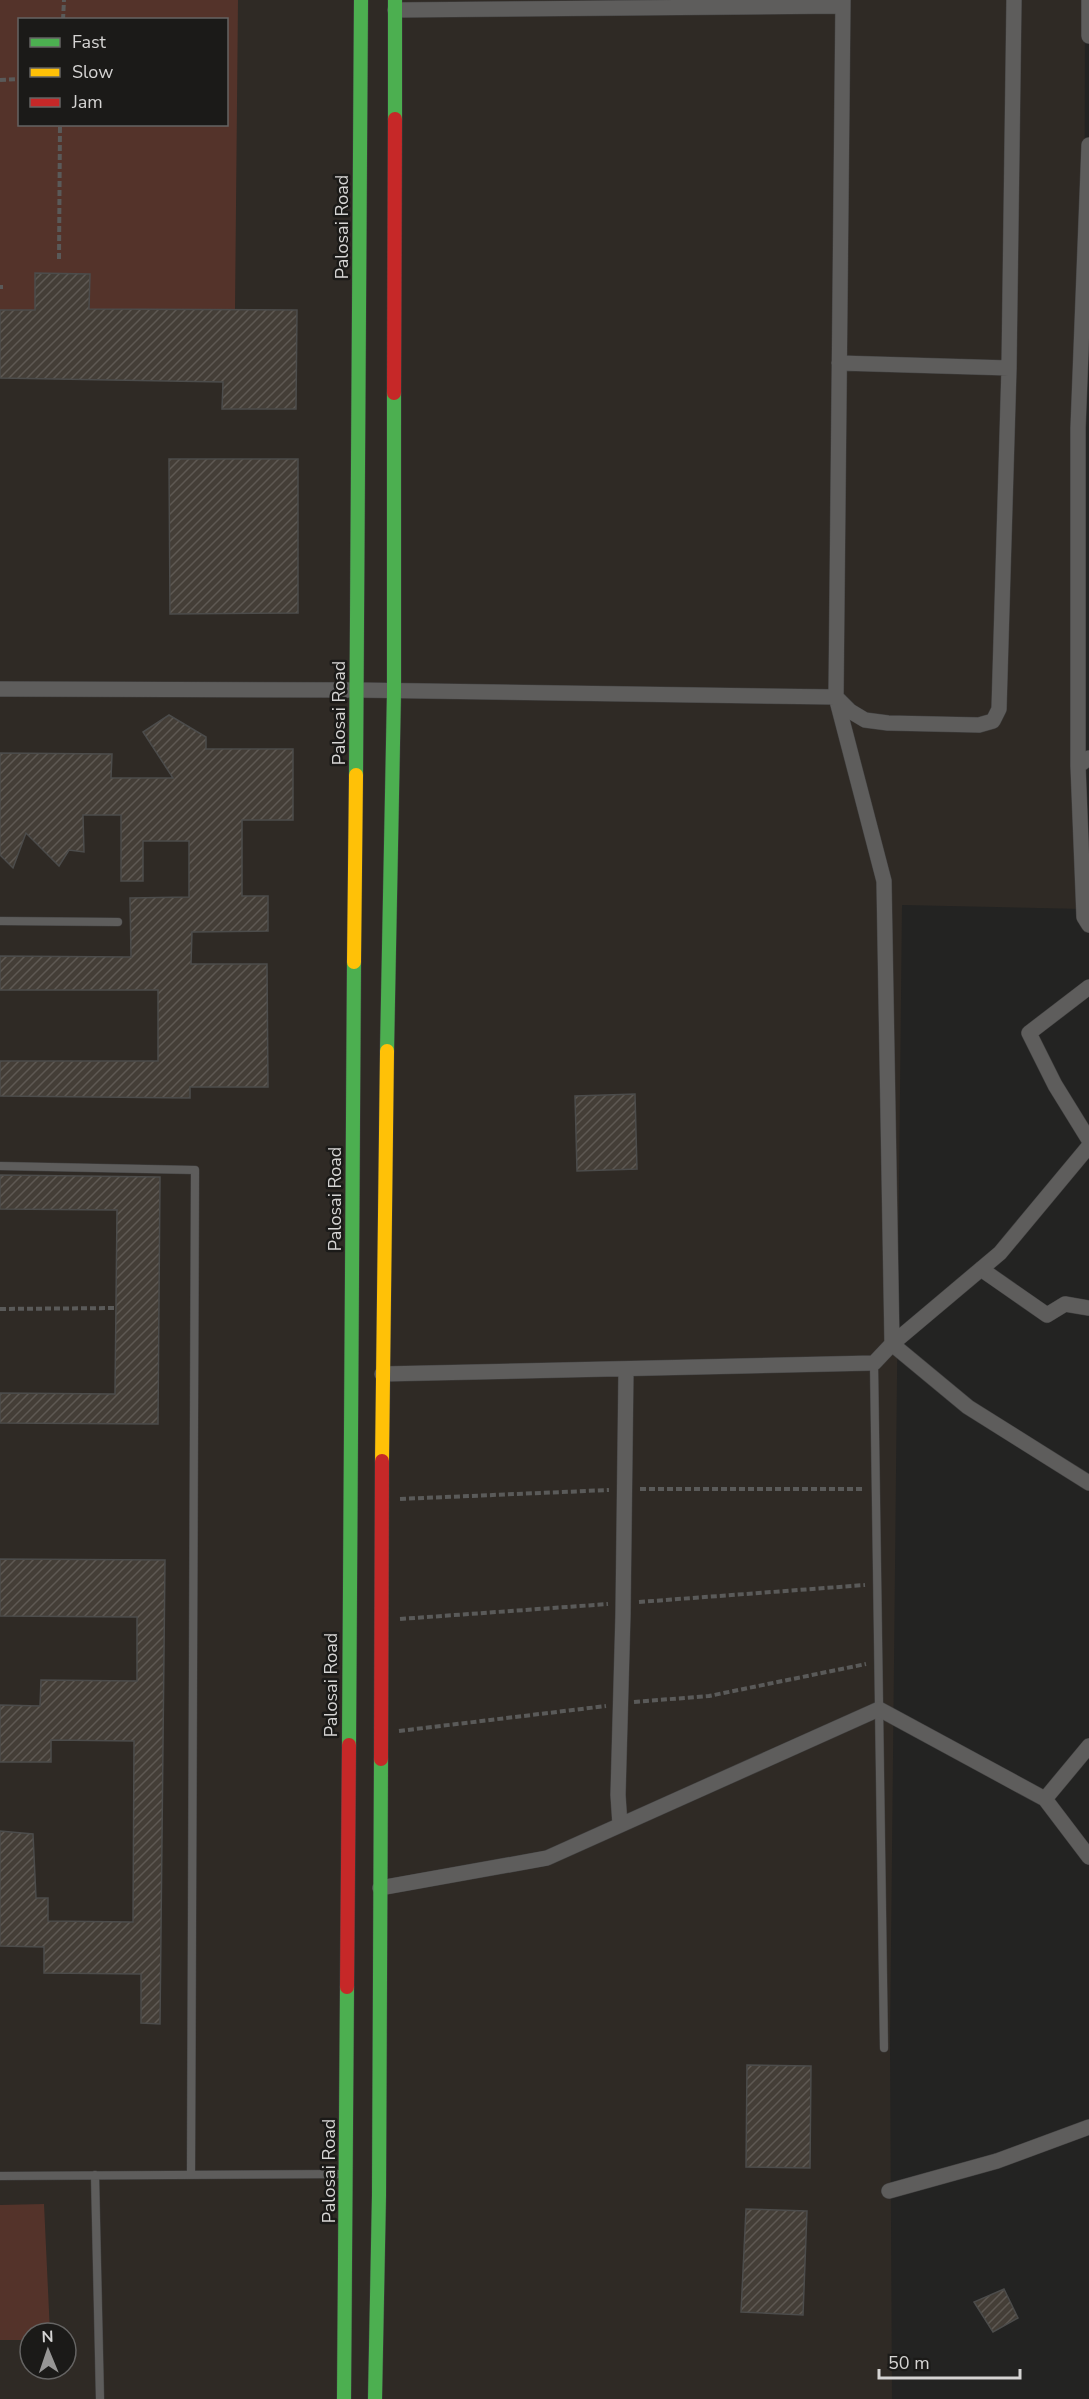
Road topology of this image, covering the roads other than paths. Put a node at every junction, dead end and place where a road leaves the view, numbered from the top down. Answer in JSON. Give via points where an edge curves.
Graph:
{"nodes":[{"id":1,"x":361,"y":0,"type":"edge"},
{"id":2,"x":1014,"y":0,"type":"edge"},
{"id":3,"x":1089,"y":0,"type":"edge"},
{"id":4,"x":843,"y":3,"type":"edge"},
{"id":5,"x":395,"y":5,"type":"edge"},
{"id":6,"x":1089,"y":36,"type":"edge"},
{"id":7,"x":1089,"y":145,"type":"edge"},
{"id":8,"x":1087,"y":263,"type":"edge"},
{"id":9,"x":1086,"y":333,"type":"edge"},
{"id":10,"x":839,"y":363,"type":"junction"},
{"id":11,"x":1009,"y":368,"type":"junction"},
{"id":12,"x":1084,"y":430,"type":"edge"},
{"id":13,"x":1084,"y":537,"type":"edge"},
{"id":14,"x":0,"y":689,"type":"edge"},
{"id":15,"x":357,"y":690,"type":"junction"},
{"id":16,"x":394,"y":692,"type":"junction"},
{"id":17,"x":836,"y":697,"type":"junction"},
{"id":18,"x":1084,"y":762,"type":"edge"},
{"id":19,"x":0,"y":921,"type":"edge"},
{"id":20,"x":118,"y":922,"type":"dead end"},
{"id":21,"x":1089,"y":925,"type":"edge"},
{"id":22,"x":1089,"y":987,"type":"edge"},
{"id":23,"x":1089,"y":1140,"type":"edge"},
{"id":24,"x":1089,"y":1146,"type":"edge"},
{"id":25,"x":0,"y":1166,"type":"edge"},
{"id":26,"x":981,"y":1269,"type":"junction"},
{"id":27,"x":1089,"y":1308,"type":"edge"},
{"id":28,"x":892,"y":1344,"type":"junction"},
{"id":29,"x":874,"y":1363,"type":"junction"},
{"id":30,"x":626,"y":1370,"type":"junction"},
{"id":31,"x":367,"y":1373,"type":"junction"},
{"id":32,"x":1089,"y":1483,"type":"edge"},
{"id":33,"x":879,"y":1709,"type":"junction"},
{"id":34,"x":1089,"y":1746,"type":"edge"},
{"id":35,"x":365,"y":1772,"type":"junction"},
{"id":36,"x":1045,"y":1799,"type":"junction"},
{"id":37,"x":620,"y":1825,"type":"junction"},
{"id":38,"x":1089,"y":1857,"type":"edge"},
{"id":39,"x":380,"y":1888,"type":"junction"},
{"id":40,"x":884,"y":2048,"type":"dead end"},
{"id":41,"x":1089,"y":2127,"type":"edge"},
{"id":42,"x":347,"y":2174,"type":"junction"},
{"id":43,"x":95,"y":2175,"type":"junction"},
{"id":44,"x":191,"y":2175,"type":"junction"},
{"id":45,"x":0,"y":2176,"type":"edge"},
{"id":46,"x":889,"y":2191,"type":"dead end"},
{"id":47,"x":100,"y":2399,"type":"edge"},
{"id":48,"x":344,"y":2399,"type":"edge"},
{"id":49,"x":375,"y":2399,"type":"edge"}],
"edges":[{"from":1,"to":15,"type":"street","name":"Palosai Road"},
{"from":2,"to":11,"type":"street"},
{"from":3,"to":6,"type":"street"},
{"from":4,"to":5,"type":"street"},
{"from":4,"to":10,"type":"street"},
{"from":5,"to":16,"type":"street"},
{"from":7,"to":8,"type":"street"},
{"from":8,"to":9,"type":"street"},
{"from":9,"to":12,"type":"street"},
{"from":10,"to":11,"type":"street"},
{"from":10,"to":17,"type":"street"},
{"from":11,"to":17,"type":"street","via":[[999,709],[993,721],[979,725],[865,720]]},
{"from":12,"to":13,"type":"street"},
{"from":13,"to":18,"type":"street"},
{"from":14,"to":15,"type":"street"},
{"from":15,"to":16,"type":"street"},
{"from":15,"to":31,"type":"street","name":"Palosai Road"},
{"from":16,"to":17,"type":"street"},
{"from":16,"to":31,"type":"street"},
{"from":17,"to":28,"type":"street","via":[[884,881]]},
{"from":18,"to":21,"type":"street","via":[[1083,917]]},
{"from":19,"to":20,"type":"lane"},
{"from":22,"to":23,"type":"street","via":[[1029,1033]]},
{"from":24,"to":26,"type":"street","via":[[1000,1253]]},
{"from":25,"to":44,"type":"lane","via":[[195,1170]]},
{"from":26,"to":27,"type":"street","via":[[1047,1315],[1065,1304]]},
{"from":26,"to":28,"type":"street"},
{"from":28,"to":29,"type":"street"},
{"from":28,"to":32,"type":"street","via":[[968,1407]]},
{"from":29,"to":30,"type":"street"},
{"from":29,"to":33,"type":"lane"},
{"from":30,"to":31,"type":"street"},
{"from":30,"to":37,"type":"street"},
{"from":31,"to":35,"type":"street","name":"Palosai Road"},
{"from":31,"to":35,"type":"street"},
{"from":33,"to":36,"type":"street"},
{"from":33,"to":37,"type":"street"},
{"from":33,"to":40,"type":"lane"},
{"from":34,"to":36,"type":"street"},
{"from":35,"to":39,"type":"street"},
{"from":35,"to":42,"type":"street","name":"Palosai Road"},
{"from":36,"to":38,"type":"street"},
{"from":37,"to":39,"type":"street","via":[[547,1858]]},
{"from":39,"to":49,"type":"street"},
{"from":41,"to":46,"type":"street","via":[[997,2161]]},
{"from":42,"to":44,"type":"lane"},
{"from":42,"to":48,"type":"street","name":"Palosai Road"},
{"from":43,"to":44,"type":"lane"},
{"from":43,"to":45,"type":"lane"},
{"from":43,"to":47,"type":"lane"}]}
